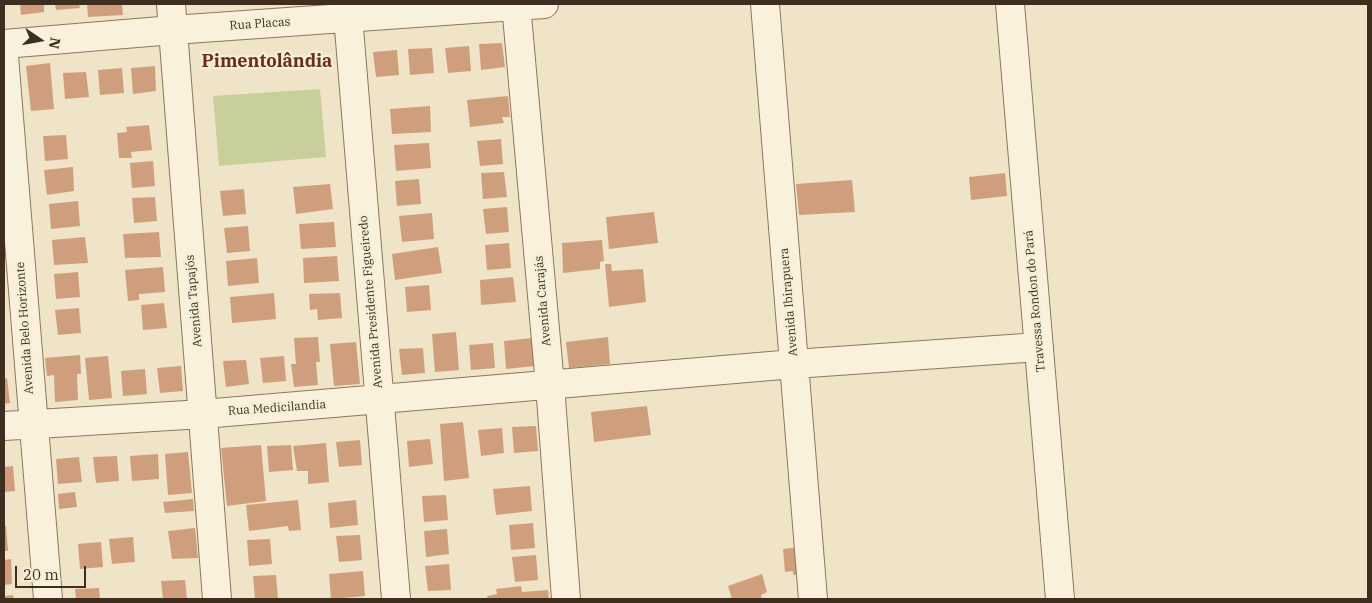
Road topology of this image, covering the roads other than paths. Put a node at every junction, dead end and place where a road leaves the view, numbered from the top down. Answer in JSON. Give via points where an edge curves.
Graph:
{"nodes":[{"id":1,"x":544,"y":4,"type":"edge"},
{"id":2,"x":765,"y":4,"type":"edge"},
{"id":3,"x":1010,"y":4,"type":"edge"},
{"id":4,"x":516,"y":5,"type":"edge"},
{"id":5,"x":348,"y":11,"type":"edge"},
{"id":6,"x":172,"y":17,"type":"edge"},
{"id":7,"x":4,"y":44,"type":"edge"},
{"id":8,"x":4,"y":56,"type":"edge"},
{"id":9,"x":1039,"y":347,"type":"junction"},
{"id":10,"x":794,"y":364,"type":"junction"},
{"id":11,"x":550,"y":386,"type":"junction"},
{"id":12,"x":379,"y":400,"type":"junction"},
{"id":13,"x":203,"y":414,"type":"junction"},
{"id":14,"x":33,"y":424,"type":"junction"},
{"id":15,"x":4,"y":426,"type":"edge"},
{"id":16,"x":48,"y":599,"type":"edge"},
{"id":17,"x":217,"y":599,"type":"edge"},
{"id":18,"x":396,"y":599,"type":"edge"},
{"id":19,"x":566,"y":599,"type":"edge"},
{"id":20,"x":813,"y":599,"type":"edge"},
{"id":21,"x":1060,"y":599,"type":"edge"}],
"edges":[{"from":1,"to":4,"type":"street","name":"Rua Placas"},
{"from":2,"to":10,"type":"street","name":"Avenida Ibirapuera"},
{"from":3,"to":9,"type":"street","name":"Travessa Rondon do Pará"},
{"from":4,"to":5,"type":"street","name":"Rua Placas"},
{"from":4,"to":11,"type":"street","name":"Avenida Carajás"},
{"from":5,"to":6,"type":"street","name":"Rua Placas"},
{"from":5,"to":12,"type":"street","name":"Avenida Presidente Figueiredo"},
{"from":6,"to":7,"type":"street","name":"Rua Placas"},
{"from":6,"to":13,"type":"street","name":"Avenida Tapajós"},
{"from":8,"to":14,"type":"street","name":"Avenida Belo Horizonte"},
{"from":9,"to":10,"type":"street","name":"Rua Medicilandia"},
{"from":9,"to":21,"type":"street","name":"Travessa Rondon do Pará"},
{"from":10,"to":11,"type":"street","name":"Rua Medicilandia"},
{"from":10,"to":20,"type":"street","name":"Avenida Ibirapuera"},
{"from":11,"to":12,"type":"street","name":"Rua Medicilandia"},
{"from":11,"to":19,"type":"street","name":"Avenida Carajás"},
{"from":12,"to":13,"type":"street","name":"Rua Medicilandia"},
{"from":12,"to":18,"type":"street","name":"Avenida Presidente Figueiredo"},
{"from":13,"to":14,"type":"street","name":"Rua Medicilandia"},
{"from":13,"to":17,"type":"street","name":"Avenida Tapajós"},
{"from":14,"to":15,"type":"street","name":"Rua Medicilandia"},
{"from":14,"to":16,"type":"street","name":"Avenida Belo Horizonte"}]}
